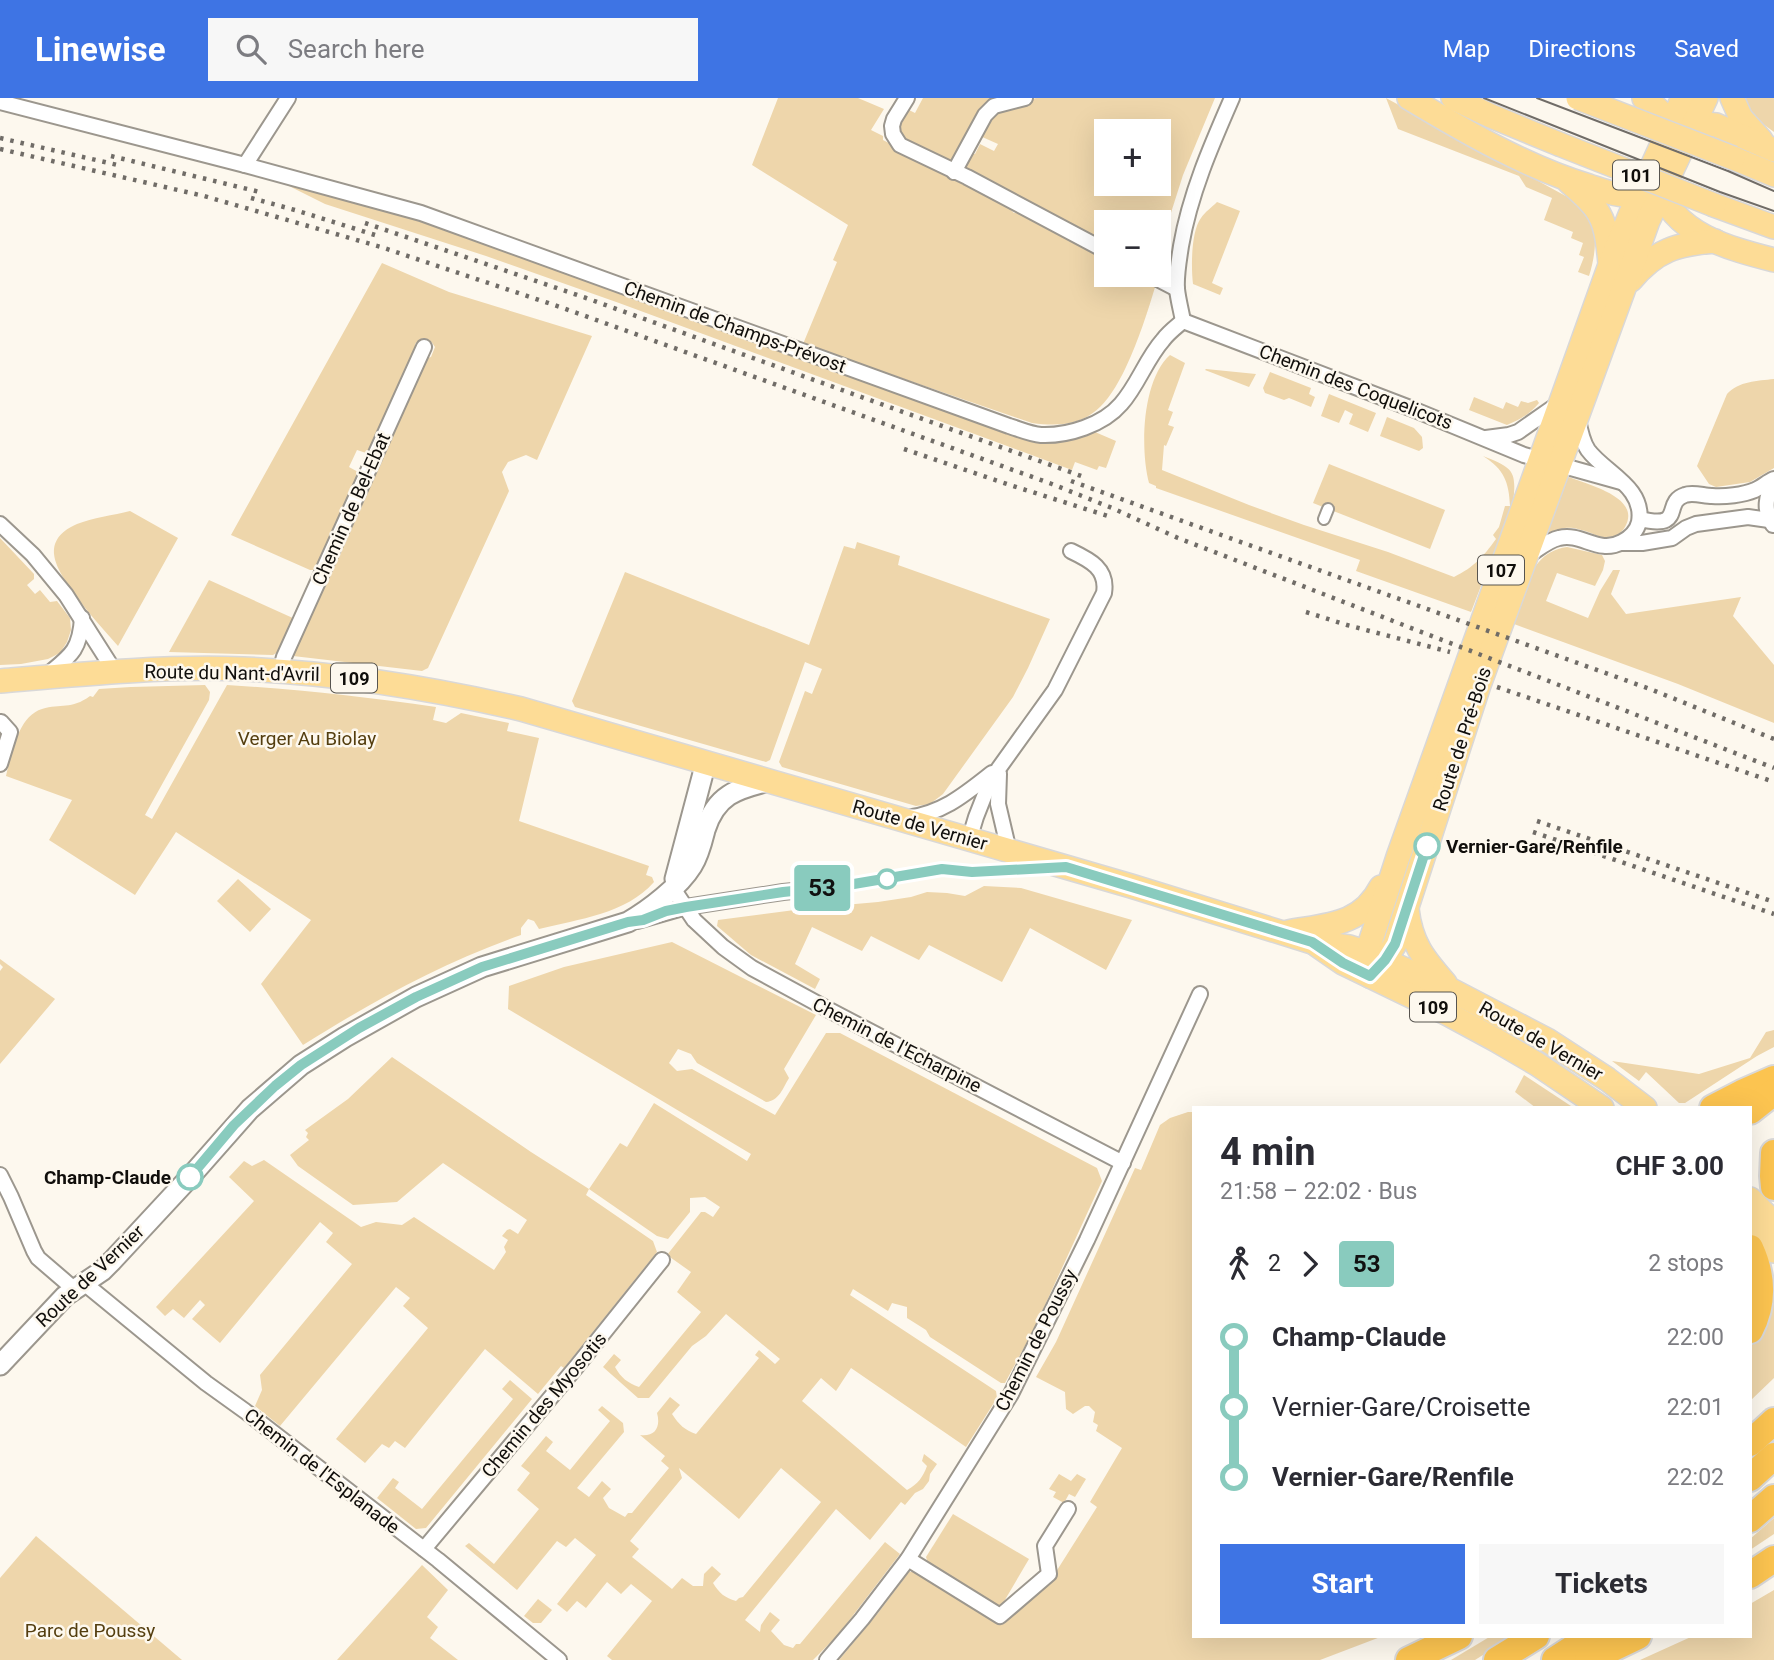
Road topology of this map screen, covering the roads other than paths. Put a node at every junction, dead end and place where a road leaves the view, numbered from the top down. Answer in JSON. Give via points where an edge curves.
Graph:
{"nodes":[{"id":1,"x":288,"y":98,"type":"edge"},
{"id":2,"x":908,"y":98,"type":"edge"},
{"id":3,"x":1025,"y":98,"type":"edge"},
{"id":4,"x":1232,"y":98,"type":"edge"},
{"id":5,"x":1409,"y":98,"type":"edge"},
{"id":6,"x":1453,"y":98,"type":"edge"},
{"id":7,"x":1578,"y":98,"type":"edge"},
{"id":8,"x":1644,"y":98,"type":"edge"},
{"id":9,"x":1683,"y":98,"type":"edge"},
{"id":10,"x":1706,"y":98,"type":"edge"},
{"id":11,"x":1732,"y":98,"type":"edge"},
{"id":12,"x":0,"y":102,"type":"edge"},
{"id":13,"x":1771,"y":149,"type":"edge"},
{"id":14,"x":1666,"y":158,"type":"junction"},
{"id":15,"x":245,"y":165,"type":"junction"},
{"id":16,"x":954,"y":172,"type":"junction"},
{"id":17,"x":1774,"y":175,"type":"edge"},
{"id":18,"x":1566,"y":179,"type":"junction"},
{"id":19,"x":1774,"y":227,"type":"edge"},
{"id":20,"x":1715,"y":241,"type":"junction"},
{"id":21,"x":1094,"y":245,"type":"edge"},
{"id":22,"x":1774,"y":260,"type":"edge"},
{"id":23,"x":1610,"y":265,"type":"junction"},
{"id":24,"x":1171,"y":286,"type":"edge"},
{"id":25,"x":1177,"y":289,"type":"junction"},
{"id":26,"x":1623,"y":291,"type":"junction"},
{"id":27,"x":1183,"y":321,"type":"junction"},
{"id":28,"x":424,"y":347,"type":"dead end"},
{"id":29,"x":1570,"y":408,"type":"junction"},
{"id":30,"x":1485,"y":438,"type":"junction"},
{"id":31,"x":1550,"y":461,"type":"junction"},
{"id":32,"x":1774,"y":480,"type":"edge"},
{"id":33,"x":1621,"y":482,"type":"junction"},
{"id":34,"x":1640,"y":519,"type":"junction"},
{"id":35,"x":1772,"y":523,"type":"edge"},
{"id":36,"x":0,"y":524,"type":"edge"},
{"id":37,"x":1621,"y":542,"type":"junction"},
{"id":38,"x":1071,"y":551,"type":"dead end"},
{"id":39,"x":1525,"y":558,"type":"junction"},
{"id":40,"x":82,"y":618,"type":"junction"},
{"id":41,"x":280,"y":671,"type":"junction"},
{"id":42,"x":115,"y":672,"type":"junction"},
{"id":43,"x":44,"y":677,"type":"junction"},
{"id":44,"x":0,"y":681,"type":"edge"},
{"id":45,"x":1,"y":722,"type":"edge"},
{"id":46,"x":706,"y":762,"type":"junction"},
{"id":47,"x":0,"y":764,"type":"edge"},
{"id":48,"x":999,"y":768,"type":"junction"},
{"id":49,"x":769,"y":781,"type":"junction"},
{"id":50,"x":899,"y":820,"type":"junction"},
{"id":51,"x":969,"y":840,"type":"junction"},
{"id":52,"x":1009,"y":851,"type":"junction"},
{"id":53,"x":1398,"y":857,"type":"junction"},
{"id":54,"x":842,"y":886,"type":"dead end"},
{"id":55,"x":673,"y":887,"type":"junction"},
{"id":56,"x":686,"y":907,"type":"junction"},
{"id":57,"x":1407,"y":907,"type":"junction"},
{"id":58,"x":628,"y":922,"type":"junction"},
{"id":59,"x":1285,"y":933,"type":"junction"},
{"id":60,"x":1374,"y":963,"type":"junction"},
{"id":61,"x":1451,"y":990,"type":"junction"},
{"id":62,"x":1200,"y":994,"type":"dead end"},
{"id":63,"x":1774,"y":1079,"type":"edge"},
{"id":64,"x":1774,"y":1092,"type":"edge"},
{"id":65,"x":1599,"y":1106,"type":"edge"},
{"id":66,"x":1643,"y":1106,"type":"edge"},
{"id":67,"x":1717,"y":1106,"type":"edge"},
{"id":68,"x":1752,"y":1109,"type":"edge"},
{"id":69,"x":1774,"y":1153,"type":"edge"},
{"id":70,"x":1123,"y":1163,"type":"junction"},
{"id":71,"x":0,"y":1175,"type":"edge"},
{"id":72,"x":1774,"y":1187,"type":"edge"},
{"id":73,"x":1752,"y":1201,"type":"edge"},
{"id":74,"x":1774,"y":1223,"type":"edge"},
{"id":75,"x":1752,"y":1228,"type":"edge"},
{"id":76,"x":1774,"y":1251,"type":"edge"},
{"id":77,"x":1752,"y":1253,"type":"edge"},
{"id":78,"x":662,"y":1260,"type":"dead end"},
{"id":79,"x":79,"y":1286,"type":"junction"},
{"id":80,"x":1752,"y":1326,"type":"edge"},
{"id":81,"x":0,"y":1365,"type":"edge"},
{"id":82,"x":1774,"y":1420,"type":"edge"},
{"id":83,"x":1752,"y":1441,"type":"edge"},
{"id":84,"x":1774,"y":1456,"type":"edge"},
{"id":85,"x":1752,"y":1476,"type":"edge"},
{"id":86,"x":1774,"y":1497,"type":"edge"},
{"id":87,"x":1068,"y":1509,"type":"dead end"},
{"id":88,"x":1752,"y":1516,"type":"edge"},
{"id":89,"x":424,"y":1549,"type":"junction"},
{"id":90,"x":908,"y":1559,"type":"junction"},
{"id":91,"x":1774,"y":1559,"type":"edge"},
{"id":92,"x":1752,"y":1574,"type":"edge"},
{"id":93,"x":1432,"y":1638,"type":"edge"},
{"id":94,"x":1455,"y":1638,"type":"edge"},
{"id":95,"x":1533,"y":1638,"type":"edge"},
{"id":96,"x":1589,"y":1638,"type":"edge"},
{"id":97,"x":1634,"y":1638,"type":"edge"},
{"id":98,"x":559,"y":1660,"type":"edge"},
{"id":99,"x":827,"y":1660,"type":"edge"},
{"id":100,"x":1400,"y":1660,"type":"edge"},
{"id":101,"x":1409,"y":1660,"type":"edge"},
{"id":102,"x":1497,"y":1660,"type":"edge"},
{"id":103,"x":1555,"y":1660,"type":"edge"},
{"id":104,"x":1588,"y":1660,"type":"edge"}],
"edges":[{"from":1,"to":15,"type":"street"},
{"from":2,"to":16,"type":"street","via":[[894,119],[893,134],[900,145]]},
{"from":3,"to":16,"type":"street","via":[[993,106]]},
{"from":4,"to":25,"type":"street","via":[[1189,211]]},
{"from":5,"to":18,"type":"main road","via":[[1482,140]]},
{"from":6,"to":19,"type":"main road","number":"101","bridge":true},
{"from":7,"to":17,"type":"main road","bridge":true},
{"from":8,"to":14,"type":"main road","via":[[1653,105]]},
{"from":9,"to":14,"type":"main road","name":"Route de Pré-Bois","number":"107"},
{"from":10,"to":14,"type":"main road","name":"Route de Pré-Bois","number":"107"},
{"from":11,"to":13,"type":"main road","via":[[1741,118]]},
{"from":12,"to":15,"type":"street","name":"Chemin de Champs-Prévost"},
{"from":13,"to":14,"type":"main road","via":[[1716,125]]},
{"from":14,"to":18,"type":"main road","via":[[1627,195]]},
{"from":14,"to":20,"type":"main road","via":[[1678,218]]},
{"from":14,"to":23,"type":"main road","name":"Route de Pré-Bois","number":"107"},
{"from":14,"to":26,"type":"main road","name":"Route de Pré-Bois","number":"107"},
{"from":15,"to":27,"type":"street","name":"Chemin de Champs-Prévost","via":[[421,213],[1039,435],[1083,428],[1113,411],[1162,340]]},
{"from":16,"to":21,"type":"street"},
{"from":18,"to":23,"type":"main road","via":[[1596,209],[1608,239]]},
{"from":20,"to":22,"type":"main road"},
{"from":20,"to":26,"type":"main road","via":[[1664,251]]},
{"from":23,"to":29,"type":"main road","name":"Route de Pré-Bois","number":"107"},
{"from":24,"to":25,"type":"street"},
{"from":25,"to":27,"type":"street"},
{"from":26,"to":29,"type":"main road","name":"Route de Pré-Bois","number":"107"},
{"from":27,"to":30,"type":"street","name":"Chemin des Coquelicots"},
{"from":28,"to":41,"type":"street","name":"Chemin de Bel-Ebat"},
{"from":29,"to":30,"type":"street","via":[[1518,432]]},
{"from":29,"to":31,"type":"main road","name":"Route de Pré-Bois","number":"107"},
{"from":29,"to":33,"type":"street","via":[[1586,446]]},
{"from":30,"to":31,"type":"street","name":"Chemin des Coquelicots"},
{"from":31,"to":33,"type":"street","name":"Chemin des Coquelicots"},
{"from":31,"to":39,"type":"main road","name":"Route de Pré-Bois","number":"107"},
{"from":31,"to":53,"type":"main road","name":"Route de Pré-Bois","number":"107"},
{"from":32,"to":34,"type":"street","via":[[1751,491],[1713,497],[1684,495],[1664,521]]},
{"from":32,"to":35,"type":"street","via":[[1766,508]]},
{"from":33,"to":34,"type":"street","via":[[1636,497]]},
{"from":34,"to":37,"type":"street","via":[[1631,536]]},
{"from":35,"to":37,"type":"street","via":[[1748,517],[1696,524],[1672,538]]},
{"from":36,"to":40,"type":"street","via":[[33,555]]},
{"from":37,"to":39,"type":"street","via":[[1598,546],[1560,538]]},
{"from":38,"to":48,"type":"street","via":[[1102,573],[1104,593],[1055,690]]},
{"from":39,"to":57,"type":"main road","name":"Route de Pré-Bois","number":"107"},
{"from":40,"to":42,"type":"street"},
{"from":40,"to":43,"type":"street","via":[[75,649]]},
{"from":41,"to":42,"type":"main road","name":"Route du Nant-d'Avril","number":"109"},
{"from":41,"to":46,"type":"main road","name":"Route du Nant-d'Avril","number":"109","via":[[384,681],[460,695]]},
{"from":42,"to":43,"type":"main road","name":"Route du Nant-d'Avril","number":"109"},
{"from":43,"to":44,"type":"main road","name":"Route du Nant-d'Avril","number":"109"},
{"from":45,"to":47,"type":"street","via":[[10,732]]},
{"from":46,"to":49,"type":"main road","name":"Route de Vernier","number":"109"},
{"from":46,"to":55,"type":"street"},
{"from":48,"to":50,"type":"street","via":[[954,802]]},
{"from":48,"to":51,"type":"street"},
{"from":48,"to":52,"type":"street","via":[[998,804]]},
{"from":49,"to":50,"type":"main road","name":"Route de Vernier","number":"109"},
{"from":49,"to":55,"type":"street","name":"Route de Vernier","via":[[743,787],[723,799],[708,821],[693,864]]},
{"from":50,"to":51,"type":"main road","name":"Route de Vernier","number":"109"},
{"from":51,"to":52,"type":"main road","name":"Route de Vernier","number":"109"},
{"from":52,"to":59,"type":"main road","name":"Route de Vernier","number":"109"},
{"from":53,"to":57,"type":"main road","via":[[1396,883]]},
{"from":53,"to":59,"type":"main road","via":[[1374,900],[1361,913],[1334,924]]},
{"from":53,"to":60,"type":"main road","name":"Route de Pré-Bois","number":"107"},
{"from":54,"to":56,"type":"street"},
{"from":55,"to":56,"type":"street","name":"Chemin de l'Echarpine"},
{"from":55,"to":58,"type":"street","name":"Route de Vernier"},
{"from":56,"to":58,"type":"street"},
{"from":56,"to":70,"type":"street","name":"Chemin de l'Echarpine","via":[[723,947],[752,968]]},
{"from":57,"to":60,"type":"main road","name":"Route de Pré-Bois","number":"107","via":[[1395,944]]},
{"from":57,"to":61,"type":"main road","via":[[1417,948]]},
{"from":58,"to":79,"type":"street","name":"Route de Vernier","via":[[458,977],[374,1020],[301,1065],[250,1109],[102,1271]]},
{"from":59,"to":60,"type":"main road","name":"Route de Vernier","number":"109","via":[[1349,947]]},
{"from":60,"to":61,"type":"main road","name":"Route de Vernier","number":"109"},
{"from":60,"to":65,"type":"main road","name":"Route de Vernier","number":"109"},
{"from":61,"to":66,"type":"main road","name":"Route de Vernier","number":"109","via":[[1547,1040]]},
{"from":62,"to":70,"type":"street","name":"Chemin de Poussy"},
{"from":63,"to":67,"type":"highway"},
{"from":64,"to":68,"type":"highway"},
{"from":69,"to":72,"type":"highway"},
{"from":70,"to":90,"type":"street","name":"Chemin de Poussy","via":[[1011,1394]]},
{"from":71,"to":79,"type":"street","name":"Chemin de l'Esplanade","via":[[38,1258]]},
{"from":73,"to":74,"type":"main road"},
{"from":75,"to":76,"type":"main road"},
{"from":77,"to":80,"type":"highway","via":[[1760,1290]]},
{"from":78,"to":89,"type":"street","name":"Chemin des Myosotis"},
{"from":79,"to":81,"type":"street","name":"Route de Vernier"},
{"from":79,"to":89,"type":"street","name":"Chemin de l'Esplanade"},
{"from":82,"to":83,"type":"highway"},
{"from":84,"to":85,"type":"highway"},
{"from":86,"to":88,"type":"highway"},
{"from":87,"to":90,"type":"street","via":[[1045,1546],[1049,1574],[1000,1616]]},
{"from":89,"to":98,"type":"street","name":"Chemin de l'Esplanade"},
{"from":90,"to":99,"type":"street","name":"Chemin de Poussy"},
{"from":91,"to":92,"type":"highway"},
{"from":93,"to":100,"type":"highway"},
{"from":94,"to":101,"type":"highway"},
{"from":95,"to":102,"type":"highway"},
{"from":96,"to":103,"type":"highway"},
{"from":97,"to":104,"type":"highway"}]}
